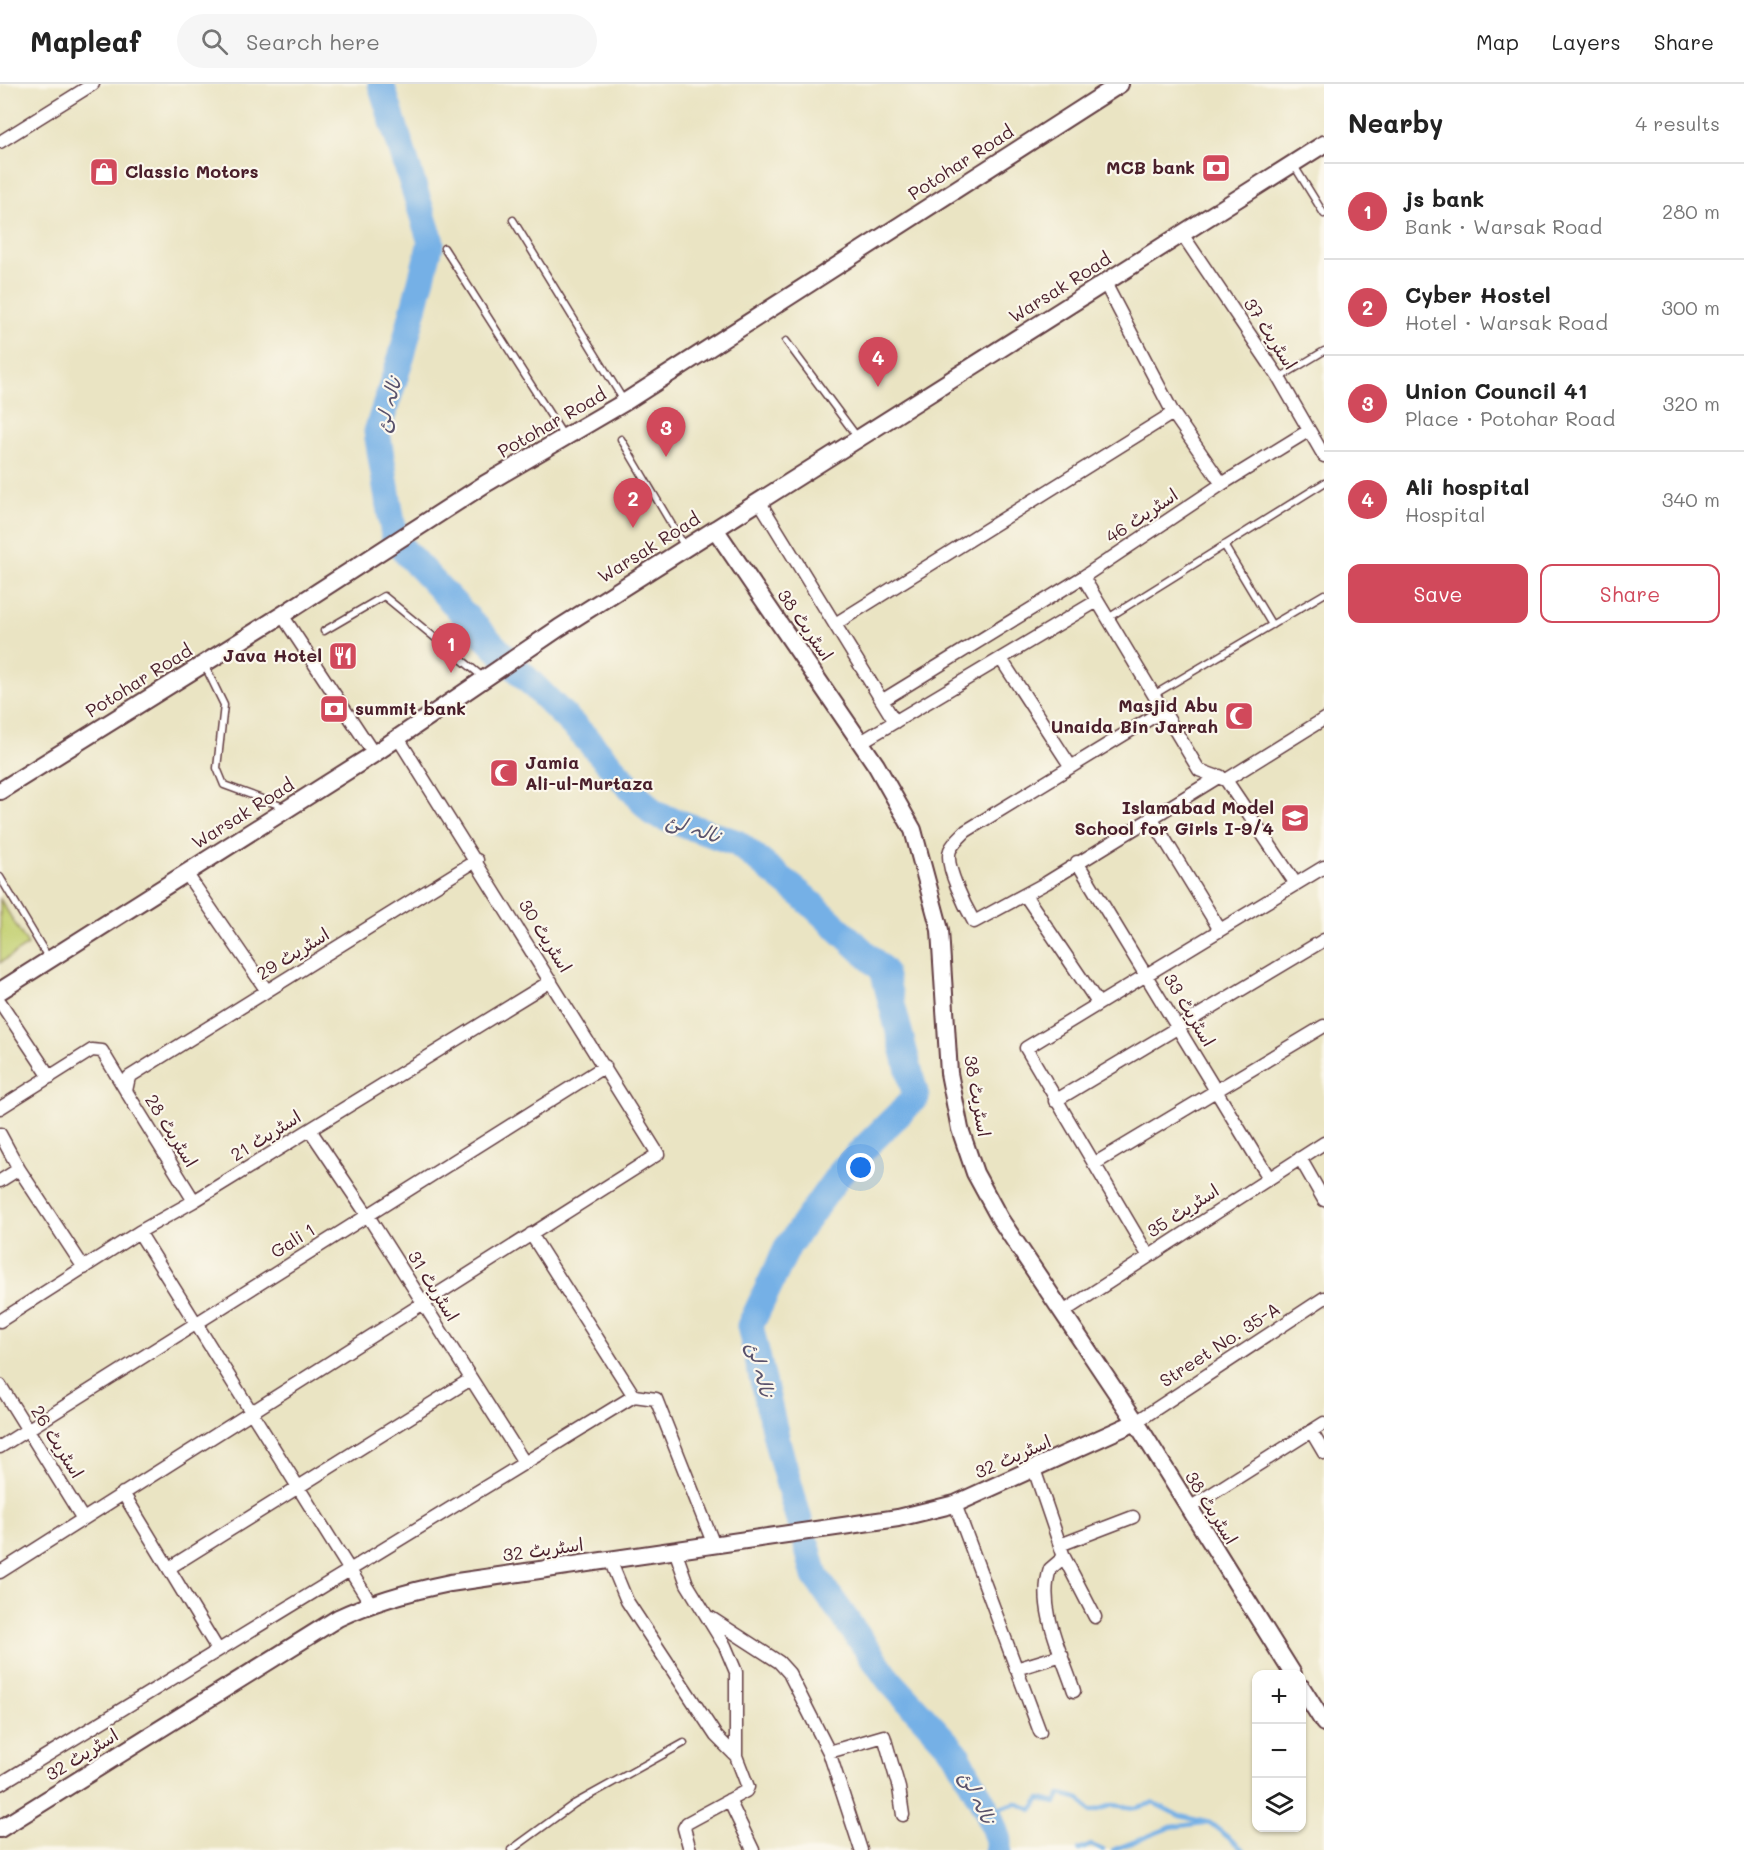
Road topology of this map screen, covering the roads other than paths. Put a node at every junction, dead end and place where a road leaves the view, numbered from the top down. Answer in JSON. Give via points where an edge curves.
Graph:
{"nodes":[{"id":1,"x":93,"y":84,"type":"edge"},
{"id":2,"x":1120,"y":84,"type":"edge"},
{"id":3,"x":0,"y":142,"type":"edge"},
{"id":4,"x":1324,"y":144,"type":"edge"},
{"id":5,"x":1292,"y":164,"type":"junction"},
{"id":6,"x":1324,"y":214,"type":"edge"},
{"id":7,"x":513,"y":220,"type":"dead end"},
{"id":8,"x":1182,"y":234,"type":"junction"},
{"id":9,"x":444,"y":248,"type":"dead end"},
{"id":10,"x":1104,"y":283,"type":"junction"},
{"id":11,"x":786,"y":341,"type":"dead end"},
{"id":12,"x":1324,"y":351,"type":"edge"},
{"id":13,"x":1279,"y":378,"type":"junction"},
{"id":14,"x":625,"y":402,"type":"junction"},
{"id":15,"x":1173,"y":412,"type":"junction"},
{"id":16,"x":1308,"y":431,"type":"junction"},
{"id":17,"x":858,"y":438,"type":"junction"},
{"id":18,"x":565,"y":439,"type":"junction"},
{"id":19,"x":621,"y":439,"type":"dead end"},
{"id":20,"x":1324,"y":456,"type":"edge"},
{"id":21,"x":1324,"y":483,"type":"edge"},
{"id":22,"x":1222,"y":484,"type":"junction"},
{"id":23,"x":759,"y":501,"type":"junction"},
{"id":24,"x":715,"y":529,"type":"junction"},
{"id":25,"x":1224,"y":545,"type":"junction"},
{"id":26,"x":685,"y":548,"type":"junction"},
{"id":27,"x":1083,"y":577,"type":"junction"},
{"id":28,"x":1324,"y":594,"type":"edge"},
{"id":29,"x":1097,"y":601,"type":"junction"},
{"id":30,"x":282,"y":615,"type":"junction"},
{"id":31,"x":1108,"y":618,"type":"junction"},
{"id":32,"x":835,"y":624,"type":"junction"},
{"id":33,"x":1272,"y":625,"type":"junction"},
{"id":34,"x":324,"y":631,"type":"dead end"},
{"id":35,"x":1001,"y":659,"type":"junction"},
{"id":36,"x":203,"y":664,"type":"junction"},
{"id":37,"x":490,"y":675,"type":"junction"},
{"id":38,"x":1155,"y":694,"type":"junction"},
{"id":39,"x":884,"y":700,"type":"junction"},
{"id":40,"x":1164,"y":710,"type":"junction"},
{"id":41,"x":1324,"y":719,"type":"edge"},
{"id":42,"x":895,"y":722,"type":"junction"},
{"id":43,"x":399,"y":738,"type":"junction"},
{"id":44,"x":861,"y":742,"type":"junction"},
{"id":45,"x":374,"y":754,"type":"junction"},
{"id":46,"x":1071,"y":767,"type":"junction"},
{"id":47,"x":1223,"y":778,"type":"junction"},
{"id":48,"x":0,"y":791,"type":"edge"},
{"id":49,"x":288,"y":808,"type":"junction"},
{"id":50,"x":1151,"y":817,"type":"junction"},
{"id":51,"x":477,"y":860,"type":"junction"},
{"id":52,"x":1077,"y":862,"type":"junction"},
{"id":53,"x":1324,"y":867,"type":"edge"},
{"id":54,"x":186,"y":873,"type":"junction"},
{"id":55,"x":0,"y":877,"type":"edge"},
{"id":56,"x":1296,"y":884,"type":"junction"},
{"id":57,"x":1025,"y":895,"type":"junction"},
{"id":58,"x":1220,"y":930,"type":"junction"},
{"id":59,"x":1324,"y":940,"type":"edge"},
{"id":60,"x":50,"y":960,"type":"junction"},
{"id":61,"x":1146,"y":974,"type":"junction"},
{"id":62,"x":551,"y":981,"type":"junction"},
{"id":63,"x":0,"y":991,"type":"edge"},
{"id":64,"x":267,"y":991,"type":"junction"},
{"id":65,"x":0,"y":1002,"type":"edge"},
{"id":66,"x":1098,"y":1003,"type":"junction"},
{"id":67,"x":1324,"y":1026,"type":"edge"},
{"id":68,"x":1178,"y":1028,"type":"junction"},
{"id":69,"x":605,"y":1066,"type":"junction"},
{"id":70,"x":50,"y":1077,"type":"junction"},
{"id":71,"x":129,"y":1077,"type":"joint"},
{"id":72,"x":1216,"y":1090,"type":"junction"},
{"id":73,"x":126,"y":1091,"type":"junction"},
{"id":74,"x":1055,"y":1101,"type":"junction"},
{"id":75,"x":0,"y":1108,"type":"edge"},
{"id":76,"x":310,"y":1130,"type":"junction"},
{"id":77,"x":0,"y":1134,"type":"edge"},
{"id":78,"x":1324,"y":1143,"type":"edge"},
{"id":79,"x":1300,"y":1158,"type":"junction"},
{"id":80,"x":1094,"y":1164,"type":"junction"},
{"id":81,"x":19,"y":1169,"type":"junction"},
{"id":82,"x":1269,"y":1178,"type":"junction"},
{"id":83,"x":0,"y":1181,"type":"edge"},
{"id":84,"x":1324,"y":1200,"type":"edge"},
{"id":85,"x":194,"y":1201,"type":"junction"},
{"id":86,"x":368,"y":1216,"type":"junction"},
{"id":87,"x":139,"y":1232,"type":"junction"},
{"id":88,"x":531,"y":1234,"type":"junction"},
{"id":89,"x":1148,"y":1255,"type":"junction"},
{"id":90,"x":84,"y":1268,"type":"junction"},
{"id":91,"x":1324,"y":1298,"type":"edge"},
{"id":92,"x":422,"y":1303,"type":"junction"},
{"id":93,"x":1063,"y":1312,"type":"junction"},
{"id":94,"x":0,"y":1321,"type":"edge"},
{"id":95,"x":196,"y":1323,"type":"junction"},
{"id":96,"x":471,"y":1379,"type":"junction"},
{"id":97,"x":0,"y":1385,"type":"edge"},
{"id":98,"x":634,"y":1396,"type":"junction"},
{"id":99,"x":252,"y":1412,"type":"junction"},
{"id":100,"x":1136,"y":1422,"type":"junction"},
{"id":101,"x":1324,"y":1423,"type":"edge"},
{"id":102,"x":28,"y":1430,"type":"junction"},
{"id":103,"x":1311,"y":1431,"type":"junction"},
{"id":104,"x":0,"y":1447,"type":"edge"},
{"id":105,"x":1324,"y":1453,"type":"edge"},
{"id":106,"x":524,"y":1462,"type":"junction"},
{"id":107,"x":1034,"y":1469,"type":"junction"},
{"id":108,"x":300,"y":1488,"type":"junction"},
{"id":109,"x":123,"y":1493,"type":"junction"},
{"id":110,"x":955,"y":1504,"type":"junction"},
{"id":111,"x":1188,"y":1509,"type":"junction"},
{"id":112,"x":1133,"y":1517,"type":"dead end"},
{"id":113,"x":83,"y":1519,"type":"junction"},
{"id":114,"x":714,"y":1545,"type":"junction"},
{"id":115,"x":675,"y":1550,"type":"junction"},
{"id":116,"x":1062,"y":1551,"type":"junction"},
{"id":117,"x":610,"y":1560,"type":"junction"},
{"id":118,"x":169,"y":1568,"type":"junction"},
{"id":119,"x":350,"y":1569,"type":"junction"},
{"id":120,"x":0,"y":1572,"type":"edge"},
{"id":121,"x":371,"y":1604,"type":"junction"},
{"id":122,"x":708,"y":1616,"type":"junction"},
{"id":123,"x":1095,"y":1617,"type":"dead end"},
{"id":124,"x":218,"y":1650,"type":"junction"},
{"id":125,"x":1062,"y":1655,"type":"junction"},
{"id":126,"x":1016,"y":1669,"type":"junction"},
{"id":127,"x":1290,"y":1670,"type":"edge"},
{"id":128,"x":1074,"y":1691,"type":"dead end"},
{"id":129,"x":1306,"y":1693,"type":"edge"},
{"id":130,"x":1321,"y":1711,"type":"edge"},
{"id":131,"x":1040,"y":1732,"type":"dead end"},
{"id":132,"x":684,"y":1743,"type":"dead end"},
{"id":133,"x":829,"y":1752,"type":"junction"},
{"id":134,"x":736,"y":1756,"type":"junction"},
{"id":135,"x":0,"y":1784,"type":"edge"},
{"id":136,"x":729,"y":1800,"type":"junction"},
{"id":137,"x":903,"y":1815,"type":"dead end"},
{"id":138,"x":0,"y":1829,"type":"edge"},
{"id":139,"x":511,"y":1850,"type":"edge"},
{"id":140,"x":690,"y":1850,"type":"edge"},
{"id":141,"x":753,"y":1850,"type":"edge"},
{"id":142,"x":861,"y":1850,"type":"edge"}],
"edges":[{"from":1,"to":3,"type":"street"},
{"from":2,"to":14,"type":"street","name":"Potohar Road"},
{"from":4,"to":5,"type":"street","name":"Warsak Road"},
{"from":5,"to":6,"type":"lane"},
{"from":5,"to":8,"type":"street","name":"Warsak Road"},
{"from":7,"to":14,"type":"lane"},
{"from":8,"to":10,"type":"street","name":"Warsak Road"},
{"from":8,"to":13,"type":"street","name":"اسٹریٹ 37"},
{"from":9,"to":18,"type":"lane"},
{"from":10,"to":15,"type":"street"},
{"from":10,"to":17,"type":"street","name":"Warsak Road"},
{"from":11,"to":17,"type":"lane"},
{"from":12,"to":13,"type":"lane"},
{"from":13,"to":16,"type":"street","name":"اسٹریٹ 37"},
{"from":14,"to":18,"type":"street","name":"Potohar Road"},
{"from":15,"to":22,"type":"street"},
{"from":15,"to":32,"type":"street"},
{"from":16,"to":20,"type":"street","name":"اسٹریٹ 37"},
{"from":16,"to":22,"type":"street","name":"اسٹریٹ 46"},
{"from":17,"to":23,"type":"street","name":"Warsak Road"},
{"from":18,"to":30,"type":"street","name":"Potohar Road","via":[[444,510]]},
{"from":19,"to":26,"type":"lane"},
{"from":21,"to":25,"type":"lane"},
{"from":22,"to":27,"type":"street","name":"اسٹریٹ 46"},
{"from":23,"to":24,"type":"street","name":"Warsak Road"},
{"from":23,"to":32,"type":"street"},
{"from":24,"to":26,"type":"street","name":"Warsak Road"},
{"from":24,"to":44,"type":"street","name":"اسٹریٹ 38"},
{"from":25,"to":31,"type":"lane"},
{"from":25,"to":33,"type":"lane"},
{"from":26,"to":37,"type":"street","name":"Warsak Road"},
{"from":27,"to":29,"type":"street"},
{"from":27,"to":39,"type":"street","name":"اسٹریٹ 46"},
{"from":28,"to":33,"type":"lane"},
{"from":29,"to":31,"type":"street"},
{"from":29,"to":35,"type":"street"},
{"from":30,"to":36,"type":"street","name":"Potohar Road"},
{"from":30,"to":45,"type":"street"},
{"from":31,"to":38,"type":"street"},
{"from":32,"to":39,"type":"street"},
{"from":33,"to":38,"type":"lane"},
{"from":34,"to":37,"type":"lane","via":[[384,596]]},
{"from":35,"to":42,"type":"street"},
{"from":35,"to":46,"type":"street"},
{"from":36,"to":48,"type":"street","name":"Potohar Road"},
{"from":36,"to":49,"type":"lane","via":[[224,705],[217,768],[224,785]]},
{"from":37,"to":43,"type":"street","name":"Warsak Road"},
{"from":38,"to":40,"type":"street"},
{"from":39,"to":42,"type":"street"},
{"from":40,"to":46,"type":"street"},
{"from":40,"to":47,"type":"street","via":[[1199,770]]},
{"from":41,"to":47,"type":"street"},
{"from":42,"to":44,"type":"street"},
{"from":43,"to":45,"type":"street","name":"Warsak Road"},
{"from":43,"to":51,"type":"street","name":"اسٹریٹ 30"},
{"from":44,"to":93,"type":"street","name":"اسٹریٹ 38","via":[[913,830],[940,930],[950,1073],[960,1130],[975,1173],[1000,1219]]},
{"from":45,"to":49,"type":"street","name":"Warsak Road"},
{"from":46,"to":57,"type":"street","via":[[966,831],[950,850],[957,886],[974,922]]},
{"from":47,"to":50,"type":"street"},
{"from":47,"to":56,"type":"street"},
{"from":49,"to":54,"type":"street","name":"Warsak Road"},
{"from":50,"to":52,"type":"street"},
{"from":50,"to":58,"type":"street"},
{"from":51,"to":62,"type":"street","name":"اسٹریٹ 30"},
{"from":51,"to":64,"type":"street","name":"اسٹریٹ 29"},
{"from":52,"to":57,"type":"street"},
{"from":52,"to":61,"type":"street","name":"اسٹریٹ 33"},
{"from":53,"to":56,"type":"street"},
{"from":54,"to":60,"type":"street","name":"Warsak Road"},
{"from":54,"to":64,"type":"street"},
{"from":55,"to":60,"type":"lane"},
{"from":56,"to":58,"type":"street"},
{"from":57,"to":66,"type":"street"},
{"from":58,"to":61,"type":"street"},
{"from":59,"to":68,"type":"street"},
{"from":60,"to":63,"type":"street","name":"Warsak Road"},
{"from":61,"to":66,"type":"street"},
{"from":61,"to":68,"type":"street","name":"اسٹریٹ 33"},
{"from":62,"to":69,"type":"street","name":"اسٹریٹ 30"},
{"from":62,"to":76,"type":"street","name":"اسٹریٹ 21"},
{"from":64,"to":71,"type":"street","name":"اسٹریٹ 29"},
{"from":65,"to":70,"type":"street"},
{"from":66,"to":74,"type":"street","via":[[1026,1048]]},
{"from":67,"to":72,"type":"street"},
{"from":68,"to":72,"type":"street","name":"اسٹریٹ 33"},
{"from":68,"to":74,"type":"street"},
{"from":69,"to":86,"type":"street","name":"Gali 1"},
{"from":69,"to":88,"type":"street","name":"اسٹریٹ 30","via":[[658,1154]]},
{"from":70,"to":73,"type":"street","via":[[92,1050],[102,1051]]},
{"from":70,"to":75,"type":"street"},
{"from":71,"to":73,"type":"street","name":"اسٹریٹ 28"},
{"from":72,"to":80,"type":"street"},
{"from":72,"to":82,"type":"street","name":"اسٹریٹ 33"},
{"from":73,"to":85,"type":"street","name":"اسٹریٹ 28"},
{"from":74,"to":80,"type":"street"},
{"from":76,"to":85,"type":"street","name":"اسٹریٹ 21"},
{"from":76,"to":86,"type":"street","name":"اسٹریٹ 31"},
{"from":77,"to":81,"type":"street"},
{"from":78,"to":79,"type":"street","name":"اسٹریٹ 35"},
{"from":79,"to":82,"type":"street","name":"اسٹریٹ 35"},
{"from":79,"to":84,"type":"street"},
{"from":80,"to":89,"type":"street"},
{"from":81,"to":83,"type":"street"},
{"from":81,"to":90,"type":"street"},
{"from":82,"to":89,"type":"street","name":"اسٹریٹ 35"},
{"from":85,"to":87,"type":"street","name":"اسٹریٹ 21"},
{"from":86,"to":92,"type":"street","name":"اسٹریٹ 31"},
{"from":86,"to":95,"type":"street","name":"Gali 1"},
{"from":87,"to":90,"type":"street","name":"اسٹریٹ 21"},
{"from":87,"to":95,"type":"street"},
{"from":88,"to":92,"type":"street"},
{"from":88,"to":98,"type":"street"},
{"from":89,"to":93,"type":"street","name":"اسٹریٹ 35"},
{"from":90,"to":94,"type":"street","name":"اسٹریٹ 21"},
{"from":91,"to":100,"type":"street","name":"Street No. 35-A"},
{"from":92,"to":96,"type":"street","name":"اسٹریٹ 31"},
{"from":92,"to":99,"type":"street"},
{"from":93,"to":100,"type":"street","name":"اسٹریٹ 38"},
{"from":95,"to":99,"type":"street"},
{"from":95,"to":102,"type":"street","name":"Gali 1"},
{"from":96,"to":106,"type":"street","name":"اسٹریٹ 31"},
{"from":96,"to":108,"type":"street"},
{"from":97,"to":102,"type":"street","name":"اسٹریٹ 26"},
{"from":98,"to":106,"type":"street"},
{"from":98,"to":114,"type":"street","via":[[656,1399]]},
{"from":99,"to":108,"type":"street"},
{"from":99,"to":109,"type":"street"},
{"from":100,"to":107,"type":"street","name":"اسٹریٹ 32"},
{"from":100,"to":111,"type":"street","name":"اسٹریٹ 38"},
{"from":101,"to":103,"type":"street"},
{"from":102,"to":104,"type":"street","name":"Gali 1"},
{"from":102,"to":113,"type":"street","name":"اسٹریٹ 26"},
{"from":103,"to":105,"type":"street"},
{"from":103,"to":111,"type":"street"},
{"from":106,"to":119,"type":"street"},
{"from":107,"to":110,"type":"street","name":"اسٹریٹ 32"},
{"from":107,"to":116,"type":"street"},
{"from":108,"to":118,"type":"street"},
{"from":108,"to":119,"type":"street"},
{"from":109,"to":113,"type":"street"},
{"from":109,"to":118,"type":"street"},
{"from":110,"to":114,"type":"street","name":"اسٹریٹ 32","via":[[888,1520]]},
{"from":110,"to":126,"type":"street"},
{"from":111,"to":127,"type":"street","name":"اسٹریٹ 38"},
{"from":112,"to":116,"type":"street"},
{"from":113,"to":120,"type":"street"},
{"from":114,"to":115,"type":"street","name":"اسٹریٹ 32"},
{"from":115,"to":117,"type":"street","name":"اسٹریٹ 32"},
{"from":115,"to":122,"type":"street","via":[[687,1584]]},
{"from":116,"to":123,"type":"street"},
{"from":116,"to":125,"type":"street","via":[[1048,1575],[1050,1620]]},
{"from":117,"to":121,"type":"street","name":"اسٹریٹ 32","via":[[450,1583]]},
{"from":117,"to":134,"type":"street","via":[[627,1601],[716,1736]]},
{"from":118,"to":124,"type":"street"},
{"from":119,"to":121,"type":"street"},
{"from":119,"to":124,"type":"street"},
{"from":121,"to":138,"type":"street","name":"اسٹریٹ 32","via":[[338,1618]]},
{"from":122,"to":133,"type":"street","via":[[784,1667]]},
{"from":122,"to":134,"type":"street","via":[[736,1672]]},
{"from":124,"to":135,"type":"street"},
{"from":125,"to":126,"type":"street"},
{"from":125,"to":128,"type":"street"},
{"from":126,"to":131,"type":"street"},
{"from":129,"to":130,"type":"street"},
{"from":132,"to":139,"type":"lane","via":[[574,1804]]},
{"from":133,"to":137,"type":"street","via":[[884,1736]]},
{"from":133,"to":142,"type":"street"},
{"from":134,"to":136,"type":"street","via":[[748,1787]]},
{"from":136,"to":140,"type":"street","via":[[687,1823],[684,1828]]},
{"from":136,"to":141,"type":"street"}]}
